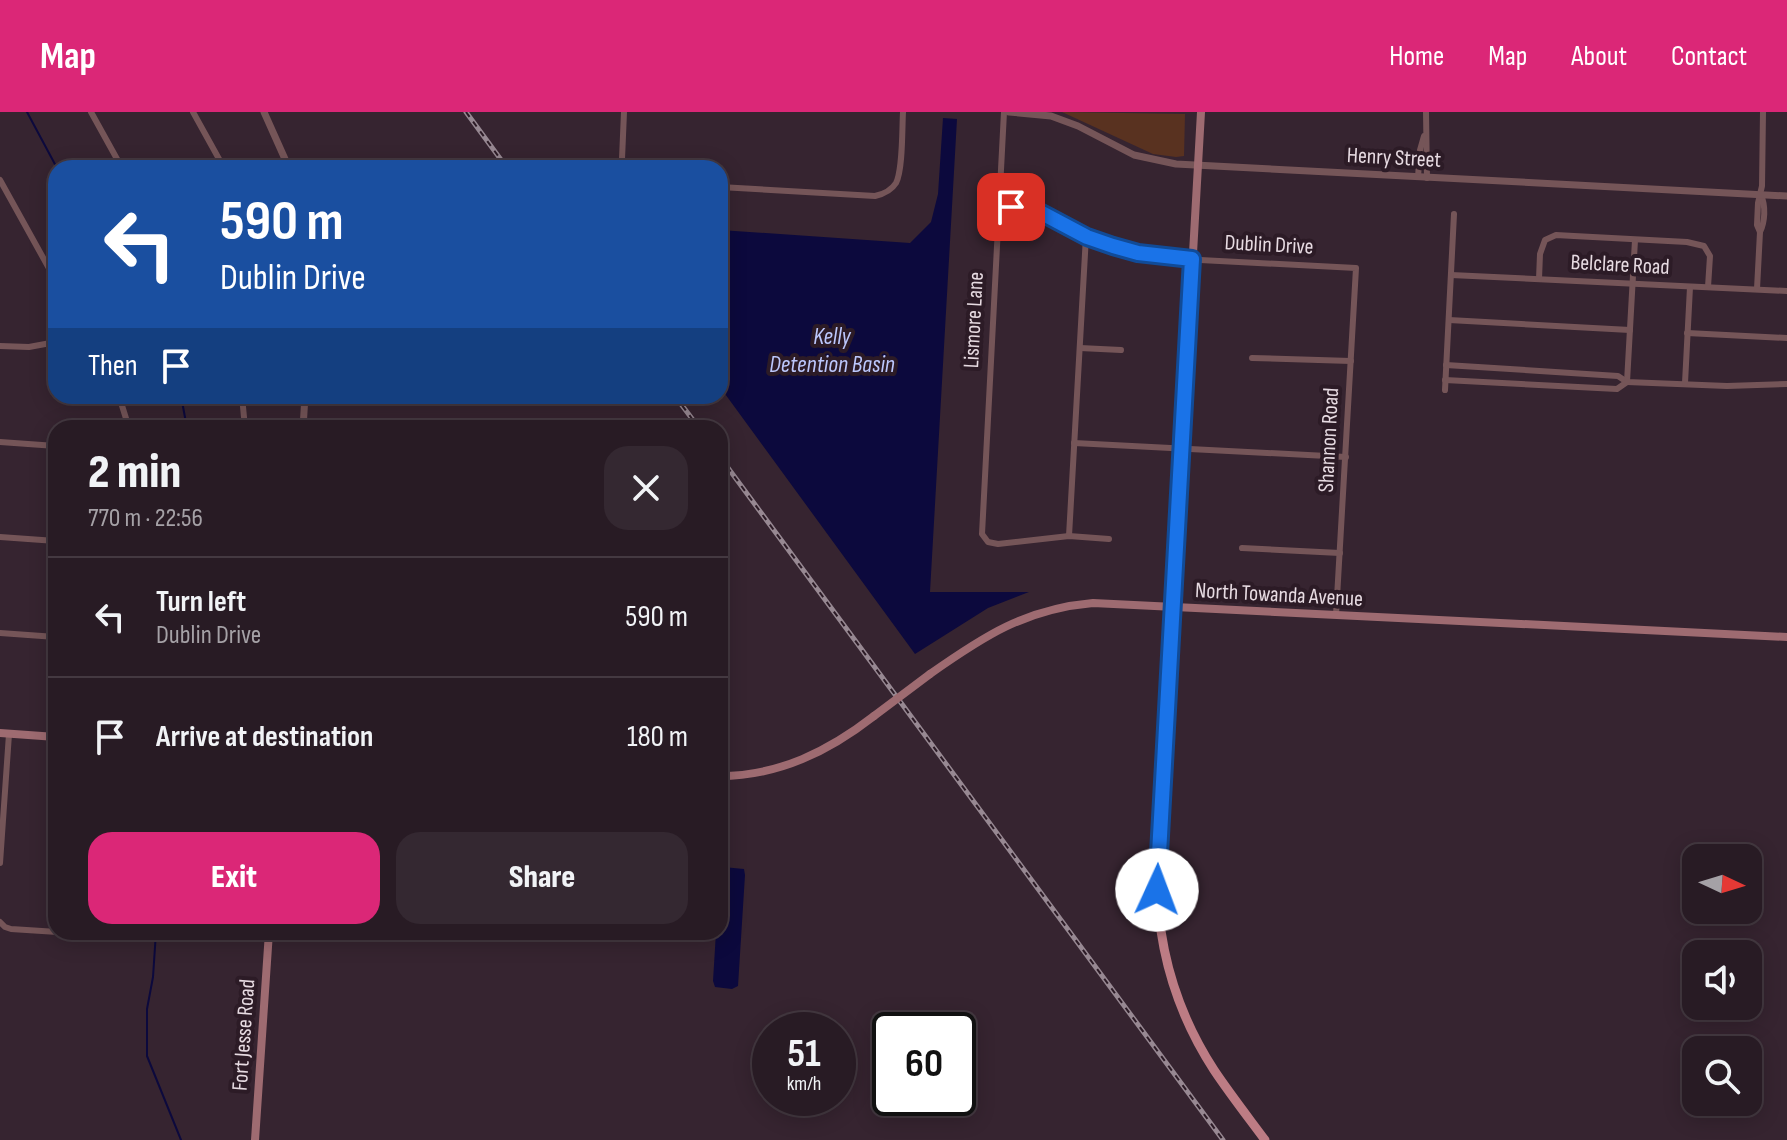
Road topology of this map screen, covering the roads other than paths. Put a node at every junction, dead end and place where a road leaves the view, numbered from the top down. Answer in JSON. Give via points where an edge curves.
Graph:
{"nodes":[{"id":1,"x":91,"y":112,"type":"edge"},
{"id":2,"x":193,"y":112,"type":"edge"},
{"id":3,"x":264,"y":112,"type":"edge"},
{"id":4,"x":624,"y":112,"type":"edge"},
{"id":5,"x":903,"y":112,"type":"edge"},
{"id":6,"x":1006,"y":112,"type":"edge"},
{"id":7,"x":1201,"y":112,"type":"edge"},
{"id":8,"x":1426,"y":112,"type":"edge"},
{"id":9,"x":1763,"y":112,"type":"edge"},
{"id":10,"x":1051,"y":114,"type":"edge"},
{"id":11,"x":118,"y":160,"type":"edge"},
{"id":12,"x":220,"y":160,"type":"edge"},
{"id":13,"x":285,"y":160,"type":"edge"},
{"id":14,"x":622,"y":160,"type":"edge"},
{"id":15,"x":1198,"y":166,"type":"junction"},
{"id":16,"x":1422,"y":178,"type":"junction"},
{"id":17,"x":0,"y":180,"type":"edge"},
{"id":18,"x":728,"y":187,"type":"edge"},
{"id":19,"x":1761,"y":195,"type":"junction"},
{"id":20,"x":1787,"y":196,"type":"edge"},
{"id":21,"x":998,"y":206,"type":"junction"},
{"id":22,"x":1454,"y":214,"type":"dead end"},
{"id":23,"x":1086,"y":236,"type":"junction"},
{"id":24,"x":1635,"y":240,"type":"junction"},
{"id":25,"x":1192,"y":259,"type":"junction"},
{"id":26,"x":48,"y":267,"type":"edge"},
{"id":27,"x":1356,"y":268,"type":"joint"},
{"id":28,"x":1451,"y":275,"type":"junction"},
{"id":29,"x":1539,"y":279,"type":"junction"},
{"id":30,"x":1633,"y":284,"type":"junction"},
{"id":31,"x":1690,"y":287,"type":"junction"},
{"id":32,"x":1708,"y":287,"type":"junction"},
{"id":33,"x":1757,"y":289,"type":"junction"},
{"id":34,"x":1787,"y":291,"type":"edge"},
{"id":35,"x":1449,"y":320,"type":"junction"},
{"id":36,"x":1630,"y":330,"type":"junction"},
{"id":37,"x":1687,"y":333,"type":"junction"},
{"id":38,"x":1787,"y":338,"type":"edge"},
{"id":39,"x":48,"y":343,"type":"edge"},
{"id":40,"x":0,"y":346,"type":"edge"},
{"id":41,"x":1080,"y":348,"type":"junction"},
{"id":42,"x":1121,"y":350,"type":"dead end"},
{"id":43,"x":1252,"y":358,"type":"dead end"},
{"id":44,"x":1351,"y":361,"type":"junction"},
{"id":45,"x":1446,"y":365,"type":"junction"},
{"id":46,"x":1445,"y":380,"type":"junction"},
{"id":47,"x":1627,"y":382,"type":"junction"},
{"id":48,"x":1685,"y":383,"type":"junction"},
{"id":49,"x":1787,"y":384,"type":"edge"},
{"id":50,"x":1445,"y":390,"type":"dead end"},
{"id":51,"x":0,"y":442,"type":"edge"},
{"id":52,"x":1074,"y":443,"type":"junction"},
{"id":53,"x":48,"y":445,"type":"edge"},
{"id":54,"x":1182,"y":448,"type":"junction"},
{"id":55,"x":1346,"y":457,"type":"junction"},
{"id":56,"x":1069,"y":536,"type":"junction"},
{"id":57,"x":0,"y":537,"type":"edge"},
{"id":58,"x":1109,"y":539,"type":"dead end"},
{"id":59,"x":48,"y":540,"type":"edge"},
{"id":60,"x":1242,"y":548,"type":"dead end"},
{"id":61,"x":1340,"y":553,"type":"junction"},
{"id":62,"x":1173,"y":607,"type":"junction"},
{"id":63,"x":1336,"y":615,"type":"junction"},
{"id":64,"x":0,"y":633,"type":"edge"},
{"id":65,"x":48,"y":636,"type":"edge"},
{"id":66,"x":1787,"y":637,"type":"edge"},
{"id":67,"x":4,"y":733,"type":"edge"},
{"id":68,"x":48,"y":736,"type":"edge"},
{"id":69,"x":728,"y":776,"type":"edge"},
{"id":70,"x":0,"y":863,"type":"edge"},
{"id":71,"x":0,"y":922,"type":"edge"},
{"id":72,"x":48,"y":931,"type":"edge"},
{"id":73,"x":268,"y":940,"type":"edge"},
{"id":74,"x":255,"y":1140,"type":"edge"},
{"id":75,"x":1265,"y":1140,"type":"edge"}],
"edges":[{"from":1,"to":11,"type":"street"},
{"from":2,"to":12,"type":"street"},
{"from":3,"to":13,"type":"street"},
{"from":4,"to":14,"type":"street"},
{"from":5,"to":18,"type":"street","via":[[899,174],[882,194]]},
{"from":6,"to":10,"type":"street","name":"Henry Street"},
{"from":6,"to":21,"type":"street","name":"Lismore Lane"},
{"from":7,"to":15,"type":"main road"},
{"from":8,"to":16,"type":"street"},
{"from":9,"to":19,"type":"street"},
{"from":10,"to":15,"type":"street","name":"Henry Street","via":[[1134,155]]},
{"from":15,"to":16,"type":"street","name":"Henry Street"},
{"from":15,"to":25,"type":"main road"},
{"from":16,"to":19,"type":"street","name":"Henry Street"},
{"from":17,"to":26,"type":"street"},
{"from":19,"to":20,"type":"street","name":"Henry Street"},
{"from":19,"to":33,"type":"street"},
{"from":21,"to":23,"type":"street","name":"Dublin Drive","via":[[1038,211]]},
{"from":21,"to":56,"type":"street","name":"Lismore Lane","via":[[981,529],[993,544]]},
{"from":22,"to":28,"type":"street"},
{"from":23,"to":25,"type":"street","name":"Dublin Drive","via":[[1138,253]]},
{"from":23,"to":41,"type":"street"},
{"from":24,"to":29,"type":"street","via":[[1556,235],[1545,240]]},
{"from":24,"to":30,"type":"street"},
{"from":24,"to":32,"type":"street","via":[[1704,246],[1710,256]]},
{"from":25,"to":27,"type":"street","name":"Dublin Drive"},
{"from":25,"to":54,"type":"main road"},
{"from":27,"to":44,"type":"street","name":"Shannon Road"},
{"from":28,"to":29,"type":"street","name":"Belclare Road"},
{"from":28,"to":35,"type":"street"},
{"from":29,"to":30,"type":"street","name":"Belclare Road"},
{"from":30,"to":31,"type":"street","name":"Belclare Road"},
{"from":30,"to":36,"type":"street"},
{"from":31,"to":32,"type":"street","name":"Belclare Road"},
{"from":31,"to":37,"type":"street"},
{"from":32,"to":33,"type":"street","name":"Belclare Road"},
{"from":33,"to":34,"type":"street","name":"Belclare Road"},
{"from":35,"to":36,"type":"street"},
{"from":35,"to":45,"type":"street"},
{"from":36,"to":47,"type":"street"},
{"from":37,"to":38,"type":"street"},
{"from":37,"to":48,"type":"street"},
{"from":39,"to":40,"type":"street"},
{"from":41,"to":42,"type":"street"},
{"from":41,"to":52,"type":"street"},
{"from":43,"to":44,"type":"street"},
{"from":44,"to":55,"type":"street","name":"Shannon Road"},
{"from":45,"to":46,"type":"street"},
{"from":45,"to":47,"type":"street","via":[[1618,376]]},
{"from":46,"to":47,"type":"street","via":[[1617,389]]},
{"from":46,"to":50,"type":"street"},
{"from":47,"to":48,"type":"street"},
{"from":48,"to":49,"type":"street"},
{"from":51,"to":53,"type":"street"},
{"from":52,"to":54,"type":"street"},
{"from":52,"to":56,"type":"street"},
{"from":54,"to":55,"type":"street"},
{"from":54,"to":62,"type":"main road"},
{"from":55,"to":61,"type":"street","name":"Shannon Road"},
{"from":56,"to":58,"type":"street"},
{"from":57,"to":59,"type":"street"},
{"from":60,"to":61,"type":"street"},
{"from":61,"to":63,"type":"street","name":"Shannon Road"},
{"from":62,"to":63,"type":"main road","name":"North Towanda Avenue"},
{"from":62,"to":69,"type":"main road","name":"North Towanda Avenue","bridge":true,"via":[[1093,603],[1041,612],[973,644],[830,746],[791,764]]},
{"from":62,"to":75,"type":"main road","via":[[1157,890],[1160,929],[1166,963],[1190,1029]]},
{"from":63,"to":66,"type":"main road","name":"North Towanda Avenue"},
{"from":64,"to":65,"type":"street"},
{"from":67,"to":68,"type":"main road"},
{"from":67,"to":70,"type":"street"},
{"from":71,"to":72,"type":"street","via":[[11,929]]},
{"from":73,"to":74,"type":"main road","name":"Fort Jesse Road"}]}
